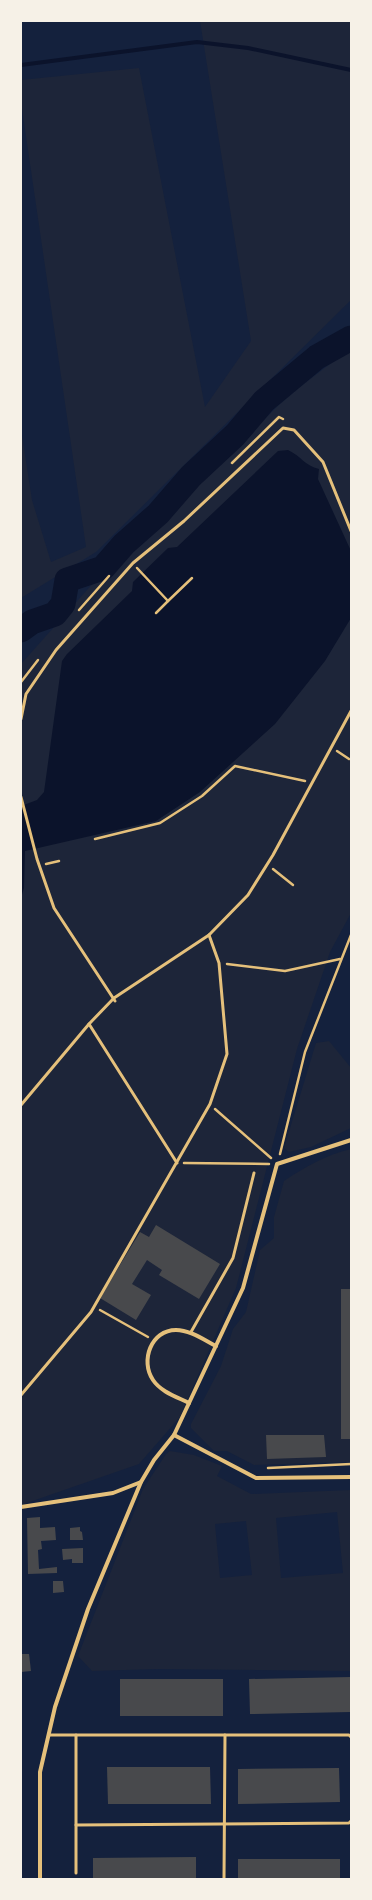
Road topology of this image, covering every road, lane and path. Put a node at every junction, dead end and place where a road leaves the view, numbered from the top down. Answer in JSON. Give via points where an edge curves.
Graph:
{"nodes":[{"id":1,"x":351,"y":531,"type":"edge"},
{"id":2,"x":142,"y":574,"type":"dead end"},
{"id":3,"x":192,"y":578,"type":"dead end"},
{"id":4,"x":168,"y":601,"type":"junction"},
{"id":5,"x":156,"y":613,"type":"dead end"},
{"id":6,"x":351,"y":710,"type":"edge"},
{"id":7,"x":21,"y":719,"type":"edge"},
{"id":8,"x":334,"y":748,"type":"junction"},
{"id":9,"x":333,"y":754,"type":"dead end"},
{"id":10,"x":349,"y":759,"type":"dead end"},
{"id":11,"x":313,"y":782,"type":"junction"},
{"id":12,"x":21,"y":797,"type":"edge"},
{"id":13,"x":95,"y":839,"type":"dead end"},
{"id":14,"x":59,"y":861,"type":"dead end"},
{"id":15,"x":275,"y":862,"type":"dead end"},
{"id":16,"x":268,"y":865,"type":"junction"},
{"id":17,"x":39,"y":866,"type":"junction"},
{"id":18,"x":272,"y":868,"type":"junction"},
{"id":19,"x":269,"y":874,"type":"dead end"},
{"id":20,"x":293,"y":885,"type":"dead end"},
{"id":21,"x":210,"y":935,"type":"junction"},
{"id":22,"x":351,"y":935,"type":"edge"},
{"id":23,"x":340,"y":959,"type":"junction"},
{"id":24,"x":219,"y":963,"type":"junction"},
{"id":25,"x":114,"y":1000,"type":"junction"},
{"id":26,"x":89,"y":1024,"type":"junction"},
{"id":27,"x":210,"y":1104,"type":"junction"},
{"id":28,"x":21,"y":1105,"type":"edge"},
{"id":29,"x":351,"y":1140,"type":"edge"},
{"id":30,"x":178,"y":1163,"type":"junction"},
{"id":31,"x":277,"y":1164,"type":"junction"},
{"id":32,"x":254,"y":1173,"type":"dead end"},
{"id":33,"x":94,"y":1306,"type":"junction"},
{"id":34,"x":191,"y":1332,"type":"junction"},
{"id":35,"x":154,"y":1340,"type":"junction"},
{"id":36,"x":216,"y":1346,"type":"junction"},
{"id":37,"x":21,"y":1395,"type":"edge"},
{"id":38,"x":189,"y":1403,"type":"junction"},
{"id":39,"x":174,"y":1435,"type":"junction"},
{"id":40,"x":351,"y":1464,"type":"edge"},
{"id":41,"x":261,"y":1468,"type":"dead end"},
{"id":42,"x":351,"y":1477,"type":"edge"},
{"id":43,"x":141,"y":1482,"type":"junction"},
{"id":44,"x":21,"y":1507,"type":"edge"},
{"id":45,"x":49,"y":1735,"type":"junction"},
{"id":46,"x":76,"y":1735,"type":"junction"},
{"id":47,"x":225,"y":1735,"type":"junction"},
{"id":48,"x":351,"y":1737,"type":"edge"},
{"id":49,"x":351,"y":1821,"type":"edge"},
{"id":50,"x":224,"y":1824,"type":"junction"},
{"id":51,"x":76,"y":1825,"type":"junction"},
{"id":52,"x":76,"y":1874,"type":"dead end"},
{"id":53,"x":40,"y":1879,"type":"edge"},
{"id":54,"x":224,"y":1879,"type":"edge"}],
"edges":[{"from":1,"to":7,"type":"lane","via":[[323,462],[294,430],[283,428],[184,521],[133,563],[56,650],[26,694]]},
{"from":2,"to":4,"type":"path"},
{"from":3,"to":4,"type":"path"},
{"from":4,"to":5,"type":"path"},
{"from":6,"to":8,"type":"lane"},
{"from":8,"to":9,"type":"path"},
{"from":8,"to":10,"type":"path"},
{"from":8,"to":11,"type":"lane"},
{"from":11,"to":13,"type":"path","via":[[235,766],[202,796],[160,823]]},
{"from":11,"to":16,"type":"lane"},
{"from":12,"to":17,"type":"lane"},
{"from":14,"to":17,"type":"path"},
{"from":15,"to":18,"type":"path"},
{"from":16,"to":18,"type":"path"},
{"from":16,"to":21,"type":"lane","via":[[248,895]]},
{"from":17,"to":25,"type":"lane","via":[[54,908]]},
{"from":18,"to":19,"type":"path"},
{"from":18,"to":20,"type":"path"},
{"from":21,"to":24,"type":"lane"},
{"from":21,"to":25,"type":"lane"},
{"from":22,"to":23,"type":"path"},
{"from":23,"to":24,"type":"path","via":[[285,971]]},
{"from":23,"to":31,"type":"path","via":[[305,1052]]},
{"from":24,"to":27,"type":"lane","via":[[227,1054]]},
{"from":25,"to":26,"type":"lane"},
{"from":26,"to":28,"type":"lane"},
{"from":26,"to":30,"type":"lane"},
{"from":27,"to":30,"type":"lane"},
{"from":27,"to":31,"type":"path"},
{"from":29,"to":31,"type":"street"},
{"from":30,"to":31,"type":"path"},
{"from":30,"to":33,"type":"lane"},
{"from":31,"to":36,"type":"street","via":[[243,1288]]},
{"from":32,"to":34,"type":"lane","via":[[233,1258]]},
{"from":33,"to":35,"type":"path"},
{"from":33,"to":37,"type":"lane"},
{"from":34,"to":35,"type":"street","via":[[176,1330],[163,1333]]},
{"from":34,"to":36,"type":"street"},
{"from":35,"to":38,"type":"street","via":[[148,1350],[147,1361],[153,1381],[163,1391]]},
{"from":36,"to":38,"type":"street"},
{"from":38,"to":39,"type":"street"},
{"from":39,"to":42,"type":"street","via":[[256,1478]]},
{"from":39,"to":43,"type":"street","via":[[154,1460]]},
{"from":40,"to":41,"type":"path"},
{"from":43,"to":44,"type":"street","via":[[114,1493]]},
{"from":43,"to":45,"type":"street","via":[[88,1609],[55,1707]]},
{"from":45,"to":46,"type":"lane"},
{"from":45,"to":53,"type":"street","via":[[40,1772]]},
{"from":46,"to":47,"type":"lane"},
{"from":46,"to":51,"type":"lane"},
{"from":47,"to":48,"type":"lane"},
{"from":47,"to":50,"type":"lane"},
{"from":49,"to":50,"type":"lane"},
{"from":50,"to":51,"type":"lane"},
{"from":50,"to":54,"type":"lane"},
{"from":51,"to":52,"type":"lane"}]}
